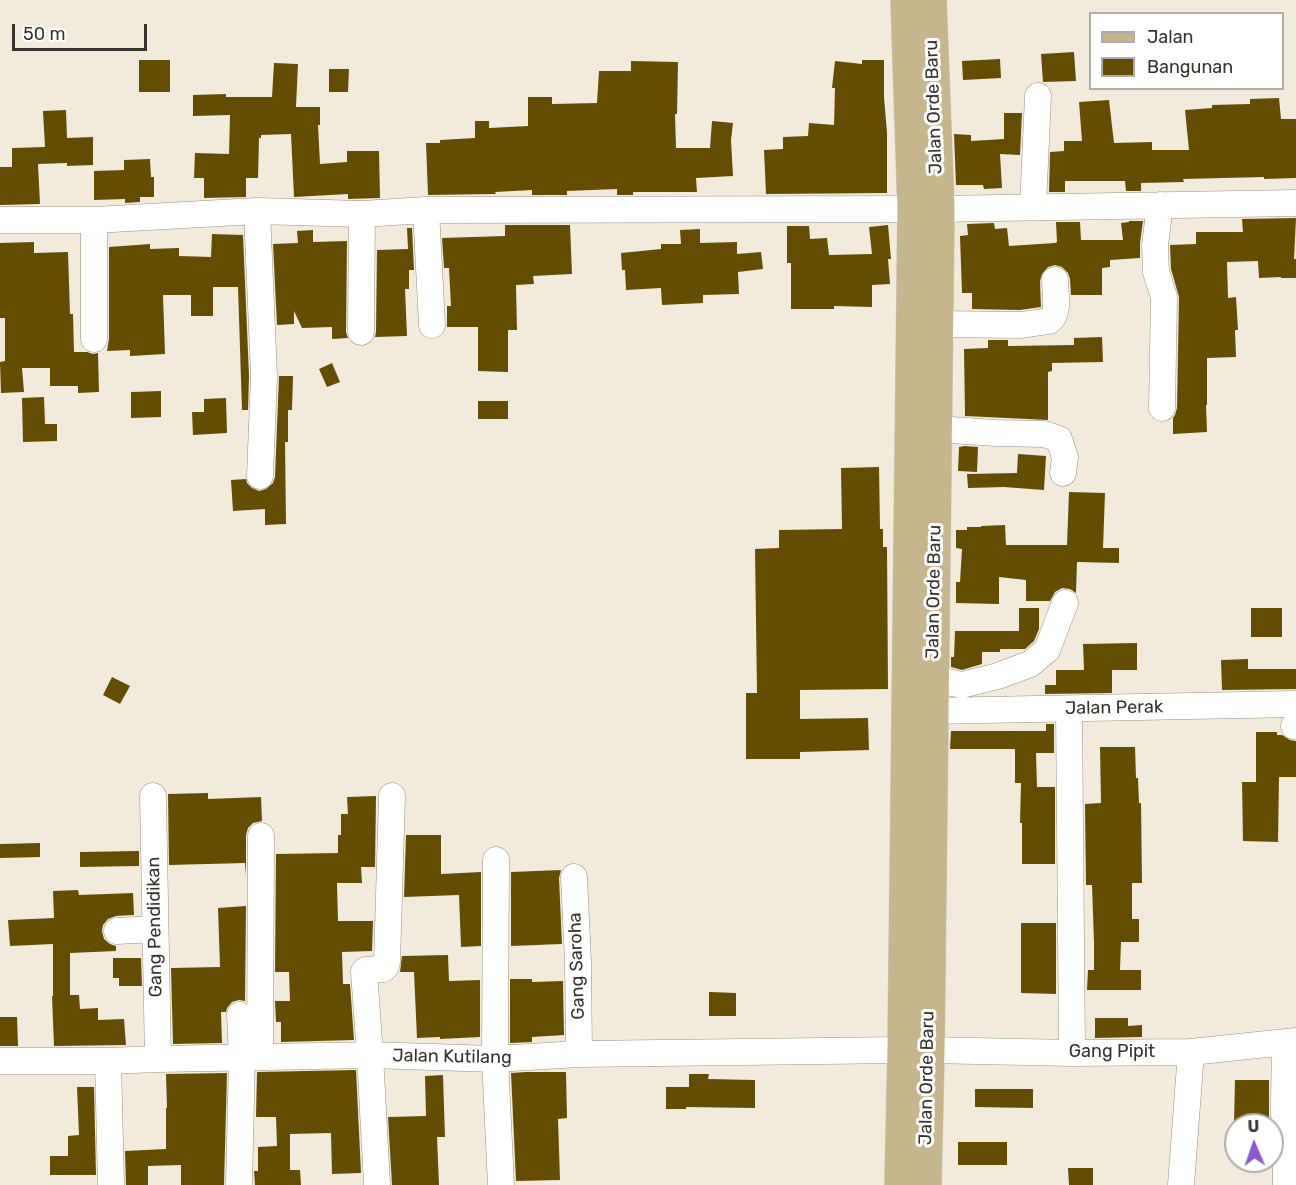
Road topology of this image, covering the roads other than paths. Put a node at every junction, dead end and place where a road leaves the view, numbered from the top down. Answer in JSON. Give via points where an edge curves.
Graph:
{"nodes":[{"id":1,"x":907,"y":0,"type":"edge"},
{"id":2,"x":930,"y":0,"type":"edge"},
{"id":3,"x":1038,"y":96,"type":"dead end"},
{"id":4,"x":1296,"y":203,"type":"edge"},
{"id":5,"x":1160,"y":205,"type":"junction"},
{"id":6,"x":1033,"y":207,"type":"junction"},
{"id":7,"x":926,"y":209,"type":"junction"},
{"id":8,"x":426,"y":210,"type":"junction"},
{"id":9,"x":256,"y":211,"type":"junction"},
{"id":10,"x":362,"y":213,"type":"junction"},
{"id":11,"x":93,"y":220,"type":"junction"},
{"id":12,"x":7,"y":228,"type":"edge"},
{"id":13,"x":1055,"y":280,"type":"dead end"},
{"id":14,"x":937,"y":324,"type":"junction"},
{"id":15,"x":432,"y":325,"type":"dead end"},
{"id":16,"x":361,"y":332,"type":"dead end"},
{"id":17,"x":94,"y":339,"type":"dead end"},
{"id":18,"x":1162,"y":408,"type":"dead end"},
{"id":19,"x":936,"y":429,"type":"junction"},
{"id":20,"x":1063,"y":473,"type":"dead end"},
{"id":21,"x":260,"y":476,"type":"dead end"},
{"id":22,"x":923,"y":483,"type":"junction"},
{"id":23,"x":1065,"y":603,"type":"dead end"},
{"id":24,"x":933,"y":679,"type":"junction"},
{"id":25,"x":1069,"y":709,"type":"junction"},
{"id":26,"x":932,"y":711,"type":"junction"},
{"id":27,"x":1295,"y":718,"type":"edge"},
{"id":28,"x":153,"y":796,"type":"dead end"},
{"id":29,"x":392,"y":796,"type":"dead end"},
{"id":30,"x":261,"y":836,"type":"dead end"},
{"id":31,"x":496,"y":860,"type":"dead end"},
{"id":32,"x":574,"y":877,"type":"dead end"},
{"id":33,"x":155,"y":929,"type":"junction"},
{"id":34,"x":117,"y":931,"type":"dead end"},
{"id":35,"x":240,"y":1015,"type":"dead end"},
{"id":36,"x":1290,"y":1042,"type":"edge"},
{"id":37,"x":916,"y":1050,"type":"junction"},
{"id":38,"x":1191,"y":1052,"type":"junction"},
{"id":39,"x":1072,"y":1053,"type":"junction"},
{"id":40,"x":579,"y":1054,"type":"junction"},
{"id":41,"x":370,"y":1055,"type":"junction"},
{"id":42,"x":251,"y":1057,"type":"junction"},
{"id":43,"x":158,"y":1059,"type":"junction"},
{"id":44,"x":495,"y":1059,"type":"junction"},
{"id":45,"x":0,"y":1061,"type":"edge"},
{"id":46,"x":108,"y":1062,"type":"junction"},
{"id":47,"x":111,"y":1185,"type":"edge"},
{"id":48,"x":239,"y":1185,"type":"edge"},
{"id":49,"x":377,"y":1185,"type":"edge"},
{"id":50,"x":501,"y":1185,"type":"edge"},
{"id":51,"x":901,"y":1185,"type":"edge"},
{"id":52,"x":925,"y":1185,"type":"edge"},
{"id":53,"x":1181,"y":1185,"type":"edge"},
{"id":54,"x":1286,"y":1185,"type":"edge"}],
"edges":[{"from":1,"to":7,"type":"main road","name":"Jalan Orde Baru"},
{"from":2,"to":7,"type":"main road","name":"Jalan Orde Baru"},
{"from":3,"to":6,"type":"street"},
{"from":4,"to":5,"type":"street"},
{"from":5,"to":6,"type":"street"},
{"from":5,"to":18,"type":"street","via":[[1155,245],[1156,272],[1164,297]]},
{"from":6,"to":7,"type":"street"},
{"from":7,"to":8,"type":"street"},
{"from":7,"to":14,"type":"main road","name":"Jalan Orde Baru"},
{"from":7,"to":22,"type":"main road","name":"Jalan Orde Baru"},
{"from":8,"to":10,"type":"street"},
{"from":8,"to":15,"type":"street"},
{"from":9,"to":10,"type":"street"},
{"from":9,"to":11,"type":"street"},
{"from":9,"to":21,"type":"street","via":[[264,376]]},
{"from":10,"to":16,"type":"street"},
{"from":11,"to":12,"type":"street"},
{"from":11,"to":17,"type":"street"},
{"from":13,"to":14,"type":"street","via":[[1052,320],[1021,325]]},
{"from":14,"to":19,"type":"main road","name":"Jalan Orde Baru"},
{"from":19,"to":20,"type":"street","via":[[1044,434],[1059,439],[1065,457]]},
{"from":19,"to":22,"type":"main road","name":"Jalan Orde Baru"},
{"from":22,"to":24,"type":"main road","name":"Jalan Orde Baru"},
{"from":22,"to":37,"type":"main road","name":"Jalan Orde Baru"},
{"from":23,"to":24,"type":"street","via":[[1047,650],[1030,664],[962,685]]},
{"from":24,"to":26,"type":"main road","name":"Jalan Orde Baru"},
{"from":25,"to":26,"type":"street","name":"Jalan Perak"},
{"from":25,"to":27,"type":"street","name":"Jalan Perak"},
{"from":25,"to":39,"type":"street"},
{"from":26,"to":37,"type":"main road","name":"Jalan Orde Baru"},
{"from":28,"to":33,"type":"street","name":"Gang Pendidikan"},
{"from":29,"to":41,"type":"street","via":[[387,962],[383,969],[364,972]]},
{"from":30,"to":42,"type":"street"},
{"from":31,"to":44,"type":"street"},
{"from":32,"to":40,"type":"street","name":"Gang Saroha"},
{"from":33,"to":34,"type":"street"},
{"from":33,"to":43,"type":"street","name":"Gang Pendidikan"},
{"from":35,"to":42,"type":"street"},
{"from":36,"to":38,"type":"street","name":"Gang Pipit"},
{"from":36,"to":54,"type":"street","via":[[1284,1107]]},
{"from":37,"to":39,"type":"street","name":"Gang Pipit"},
{"from":37,"to":40,"type":"street","name":"Jalan Kutilang"},
{"from":37,"to":51,"type":"main road","name":"Jalan Orde Baru"},
{"from":37,"to":52,"type":"main road","name":"Jalan Orde Baru"},
{"from":38,"to":39,"type":"street","name":"Gang Pipit"},
{"from":38,"to":53,"type":"street"},
{"from":40,"to":44,"type":"street","name":"Jalan Kutilang"},
{"from":41,"to":42,"type":"street","name":"Jalan Kutilang"},
{"from":41,"to":44,"type":"street","name":"Jalan Kutilang"},
{"from":41,"to":49,"type":"street"},
{"from":42,"to":43,"type":"street","name":"Jalan Kutilang"},
{"from":42,"to":48,"type":"street"},
{"from":43,"to":46,"type":"street","name":"Jalan Kutilang"},
{"from":44,"to":50,"type":"street"},
{"from":45,"to":46,"type":"street","name":"Jalan Kutilang"},
{"from":46,"to":47,"type":"street"}]}
